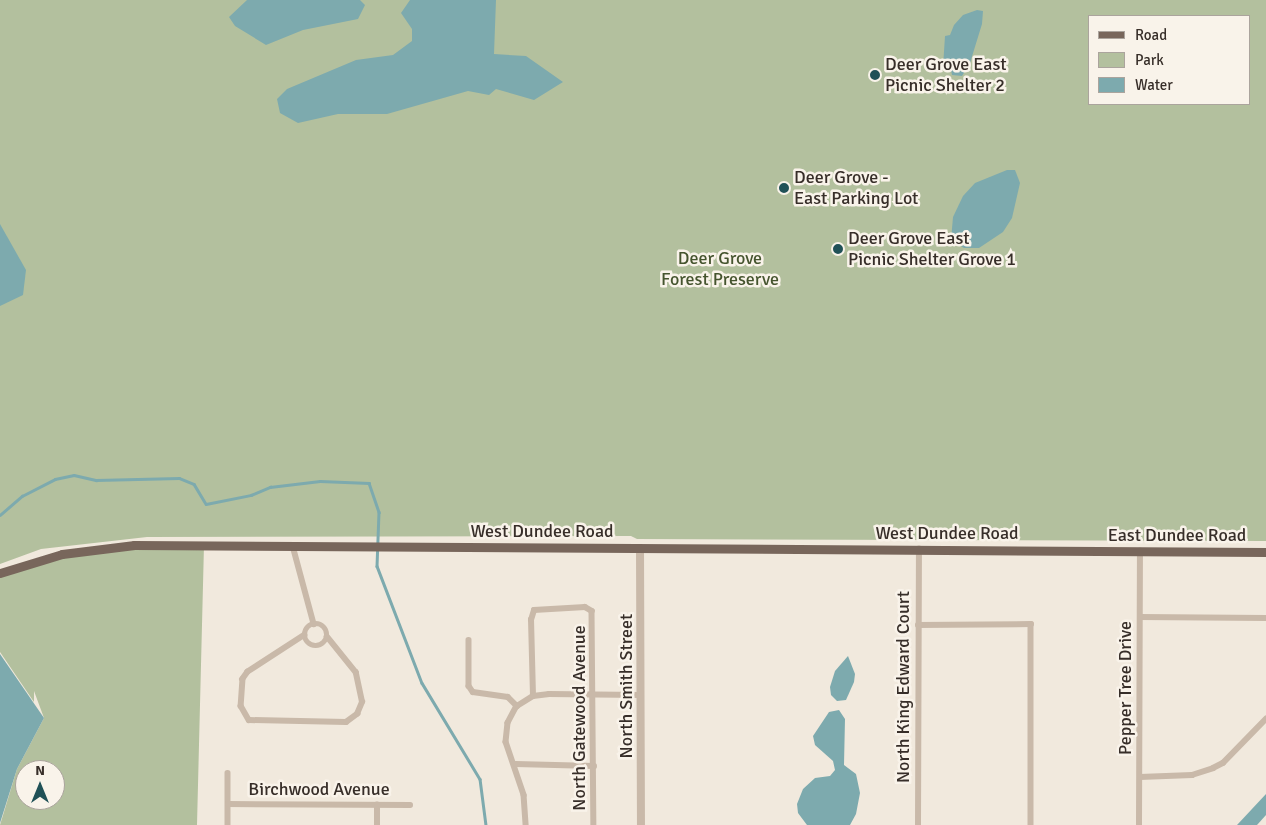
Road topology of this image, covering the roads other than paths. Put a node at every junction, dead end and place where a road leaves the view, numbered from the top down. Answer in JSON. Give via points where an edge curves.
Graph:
{"nodes":[{"id":1,"x":293,"y":546,"type":"junction"},
{"id":2,"x":640,"y":548,"type":"junction"},
{"id":3,"x":919,"y":549,"type":"junction"},
{"id":4,"x":1087,"y":551,"type":"joint"},
{"id":5,"x":1140,"y":551,"type":"junction"},
{"id":6,"x":1266,"y":552,"type":"edge"},
{"id":7,"x":0,"y":573,"type":"edge"},
{"id":8,"x":1140,"y":617,"type":"junction"},
{"id":9,"x":1266,"y":618,"type":"edge"},
{"id":10,"x":314,"y":624,"type":"junction"},
{"id":11,"x":918,"y":625,"type":"junction"},
{"id":12,"x":305,"y":635,"type":"junction"},
{"id":13,"x":327,"y":637,"type":"junction"},
{"id":14,"x":469,"y":640,"type":"dead end"},
{"id":15,"x":533,"y":696,"type":"junction"},
{"id":16,"x":595,"y":696,"type":"junction"},
{"id":17,"x":641,"y":696,"type":"junction"},
{"id":18,"x":517,"y":706,"type":"junction"},
{"id":19,"x":1266,"y":720,"type":"edge"},
{"id":20,"x":516,"y":764,"type":"junction"},
{"id":21,"x":594,"y":766,"type":"junction"},
{"id":22,"x":228,"y":773,"type":"dead end"},
{"id":23,"x":1140,"y":777,"type":"junction"},
{"id":24,"x":228,"y":804,"type":"junction"},
{"id":25,"x":377,"y":805,"type":"junction"},
{"id":26,"x":410,"y":805,"type":"dead end"},
{"id":27,"x":228,"y":825,"type":"edge"},
{"id":28,"x":377,"y":825,"type":"edge"},
{"id":29,"x":526,"y":825,"type":"edge"},
{"id":30,"x":594,"y":825,"type":"edge"},
{"id":31,"x":641,"y":825,"type":"edge"},
{"id":32,"x":918,"y":825,"type":"edge"},
{"id":33,"x":1031,"y":825,"type":"edge"},
{"id":34,"x":1139,"y":825,"type":"edge"}],
"edges":[{"from":1,"to":2,"type":"main road","name":"West Dundee Road"},
{"from":1,"to":7,"type":"main road","name":"West Dundee Road","via":[[134,545],[62,554]]},
{"from":1,"to":10,"type":"street"},
{"from":2,"to":3,"type":"main road","name":"West Dundee Road"},
{"from":2,"to":17,"type":"street","name":"North Smith Street"},
{"from":3,"to":4,"type":"main road","name":"West Dundee Road"},
{"from":3,"to":11,"type":"street","name":"North King Edward Court"},
{"from":4,"to":5,"type":"main road","name":"East Dundee Road"},
{"from":5,"to":6,"type":"main road","name":"East Dundee Road"},
{"from":5,"to":8,"type":"street","name":"Pepper Tree Drive"},
{"from":8,"to":9,"type":"street"},
{"from":8,"to":23,"type":"street","name":"Pepper Tree Drive"},
{"from":10,"to":12,"type":"street"},
{"from":10,"to":13,"type":"street","via":[[324,627]]},
{"from":11,"to":32,"type":"street","name":"North King Edward Court"},
{"from":11,"to":33,"type":"street","via":[[1031,624]]},
{"from":12,"to":13,"type":"street","via":[[307,642],[317,646]]},
{"from":12,"to":13,"type":"street","via":[[248,672],[243,679],[241,706],[249,720],[346,722],[357,714],[362,702],[356,673]]},
{"from":14,"to":18,"type":"street","via":[[469,686],[473,692],[508,697]]},
{"from":15,"to":16,"type":"street"},
{"from":15,"to":16,"type":"street","name":"North Gatewood Avenue","via":[[531,620],[534,610],[585,607],[592,611]]},
{"from":15,"to":18,"type":"street"},
{"from":16,"to":17,"type":"street"},
{"from":16,"to":21,"type":"street","name":"North Gatewood Avenue"},
{"from":17,"to":31,"type":"street","name":"North Smith Street"},
{"from":18,"to":20,"type":"street","via":[[508,723],[506,742]]},
{"from":19,"to":23,"type":"street","via":[[1223,763],[1213,768],[1192,775]]},
{"from":20,"to":21,"type":"street"},
{"from":20,"to":29,"type":"street","via":[[524,795]]},
{"from":21,"to":30,"type":"street","name":"North Gatewood Avenue"},
{"from":22,"to":24,"type":"street"},
{"from":23,"to":34,"type":"street","name":"Pepper Tree Drive"},
{"from":24,"to":25,"type":"street","name":"Birchwood Avenue"},
{"from":24,"to":27,"type":"street"},
{"from":25,"to":26,"type":"street","name":"Birchwood Avenue"},
{"from":25,"to":28,"type":"street"}]}
